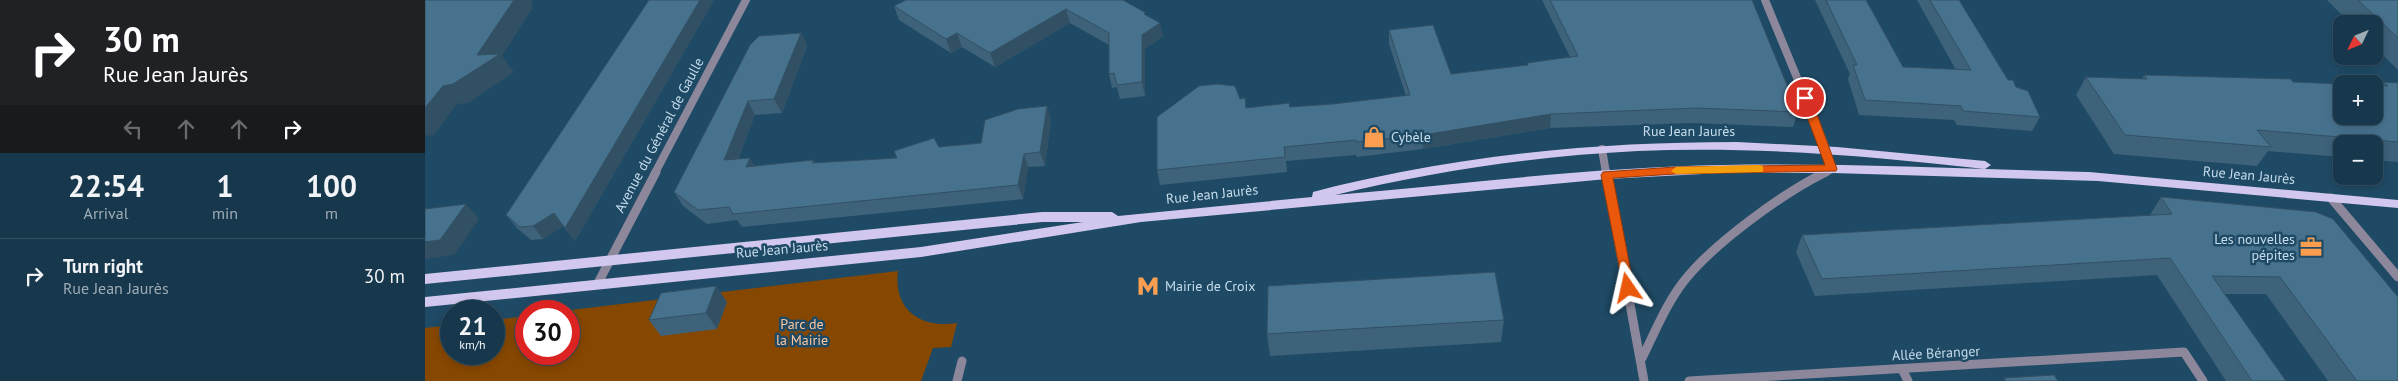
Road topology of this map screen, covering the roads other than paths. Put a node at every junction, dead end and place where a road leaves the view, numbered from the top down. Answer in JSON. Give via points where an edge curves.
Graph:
{"nodes":[{"id":1,"x":746,"y":0,"type":"edge"},
{"id":2,"x":1765,"y":0,"type":"edge"},
{"id":3,"x":1602,"y":149,"type":"junction"},
{"id":4,"x":1826,"y":152,"type":"junction"},
{"id":5,"x":1832,"y":169,"type":"junction"},
{"id":6,"x":1607,"y":175,"type":"junction"},
{"id":7,"x":2098,"y":177,"type":"junction"},
{"id":8,"x":2331,"y":198,"type":"junction"},
{"id":9,"x":1285,"y":203,"type":"junction"},
{"id":10,"x":2398,"y":204,"type":"edge"},
{"id":11,"x":1141,"y":217,"type":"junction"},
{"id":12,"x":610,"y":260,"type":"junction"},
{"id":13,"x":2398,"y":277,"type":"edge"},
{"id":14,"x":425,"y":279,"type":"edge"},
{"id":15,"x":598,"y":283,"type":"junction"},
{"id":16,"x":425,"y":302,"type":"edge"},
{"id":17,"x":2184,"y":352,"type":"joint"},
{"id":18,"x":1642,"y":358,"type":"junction"},
{"id":19,"x":962,"y":361,"type":"dead end"},
{"id":20,"x":1902,"y":369,"type":"junction"},
{"id":21,"x":957,"y":381,"type":"edge"},
{"id":22,"x":1644,"y":381,"type":"edge"},
{"id":23,"x":1689,"y":381,"type":"edge"},
{"id":24,"x":1908,"y":381,"type":"edge"},
{"id":25,"x":2203,"y":381,"type":"edge"}],
"edges":[{"from":1,"to":12,"type":"street","name":"Avenue du Général de Gaulle"},
{"from":2,"to":4,"type":"street"},
{"from":3,"to":4,"type":"main road","name":"Rue Jean Jaurès","via":[[1705,147]]},
{"from":3,"to":6,"type":"street"},
{"from":3,"to":9,"type":"main road","name":"Rue Jean Jaurès","via":[[1436,169]]},
{"from":4,"to":5,"type":"street"},
{"from":4,"to":7,"type":"main road","name":"Rue Jean Jaurès","via":[[1941,160]]},
{"from":5,"to":6,"type":"main road","name":"Rue Jean Jaurès"},
{"from":5,"to":7,"type":"main road","name":"Rue Jean Jaurès"},
{"from":5,"to":18,"type":"street","via":[[1813,178],[1767,210],[1718,245],[1699,263],[1671,301]]},
{"from":6,"to":9,"type":"main road","name":"Rue Jean Jaurès"},
{"from":6,"to":18,"type":"street"},
{"from":7,"to":8,"type":"main road","name":"Rue Jean Jaurès"},
{"from":8,"to":10,"type":"main road","name":"Rue Jean Jaurès"},
{"from":8,"to":13,"type":"street"},
{"from":9,"to":11,"type":"main road","name":"Rue Jean Jaurès"},
{"from":11,"to":12,"type":"main road","name":"Rue Jean Jaurès","via":[[1041,217]]},
{"from":11,"to":15,"type":"main road","name":"Rue Jean Jaurès","via":[[938,250]]},
{"from":12,"to":14,"type":"main road","name":"Rue Jean Jaurès"},
{"from":12,"to":15,"type":"street","name":"Avenue du Général de Gaulle"},
{"from":15,"to":16,"type":"main road","name":"Rue Jean Jaurès"},
{"from":17,"to":20,"type":"street","name":"Allée Béranger"},
{"from":17,"to":25,"type":"street"},
{"from":18,"to":22,"type":"street"},
{"from":19,"to":21,"type":"street"},
{"from":20,"to":23,"type":"street","name":"Allée Béranger"},
{"from":20,"to":24,"type":"street"}]}
